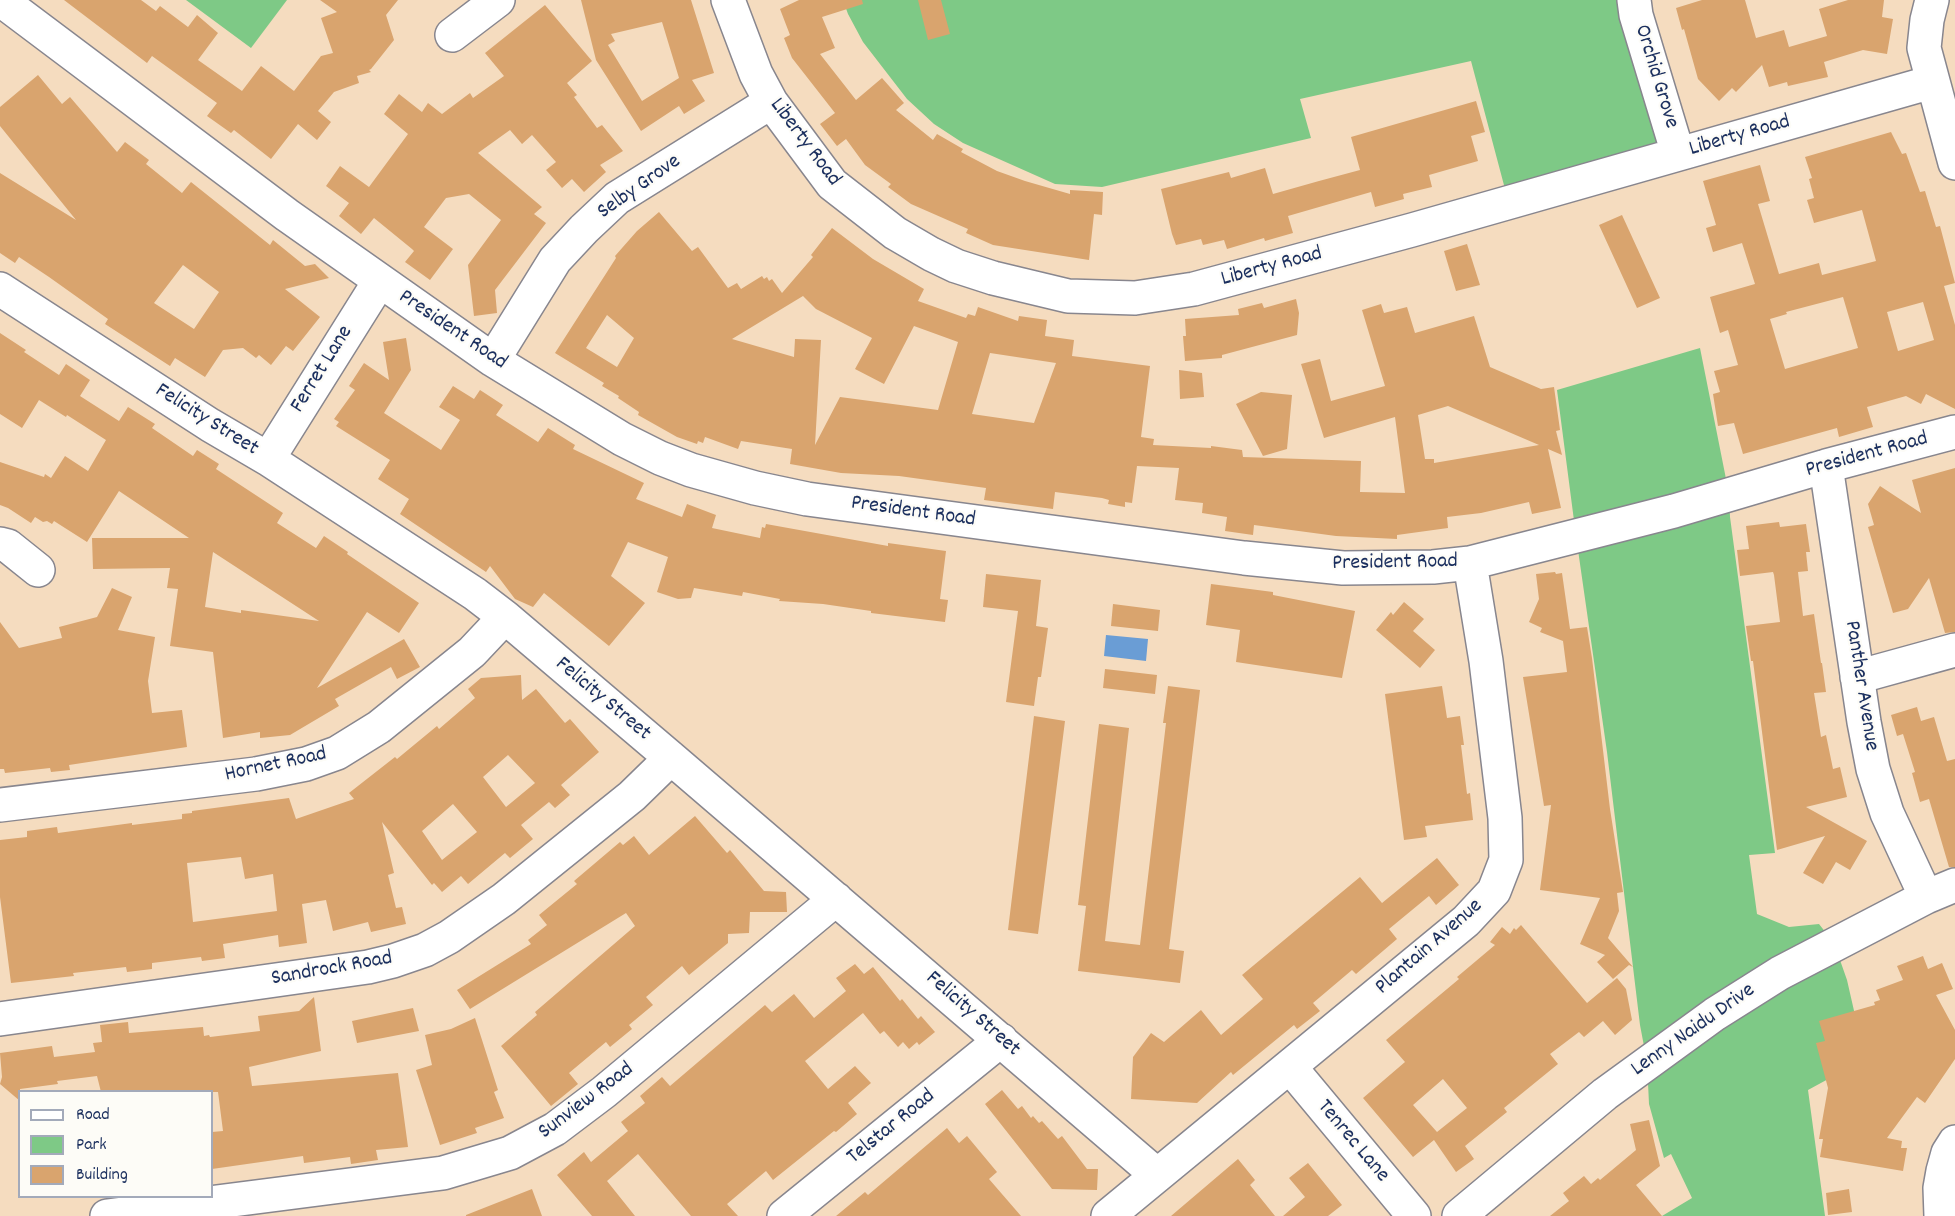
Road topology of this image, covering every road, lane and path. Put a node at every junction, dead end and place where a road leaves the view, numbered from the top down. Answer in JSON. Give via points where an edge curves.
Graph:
{"nodes":[{"id":1,"x":1,"y":0,"type":"edge"},
{"id":2,"x":498,"y":0,"type":"edge"},
{"id":3,"x":728,"y":0,"type":"edge"},
{"id":4,"x":1634,"y":0,"type":"edge"},
{"id":5,"x":1932,"y":0,"type":"edge"},
{"id":6,"x":452,"y":35,"type":"dead end"},
{"id":7,"x":1932,"y":82,"type":"junction"},
{"id":8,"x":771,"y":102,"type":"junction"},
{"id":9,"x":1678,"y":154,"type":"junction"},
{"id":10,"x":1955,"y":163,"type":"edge"},
{"id":11,"x":380,"y":282,"type":"junction"},
{"id":12,"x":0,"y":289,"type":"edge"},
{"id":13,"x":493,"y":360,"type":"junction"},
{"id":14,"x":1955,"y":432,"type":"edge"},
{"id":15,"x":268,"y":459,"type":"junction"},
{"id":16,"x":1826,"y":466,"type":"junction"},
{"id":17,"x":0,"y":544,"type":"edge"},
{"id":18,"x":1470,"y":563,"type":"junction"},
{"id":19,"x":38,"y":570,"type":"dead end"},
{"id":20,"x":505,"y":618,"type":"junction"},
{"id":21,"x":1955,"y":650,"type":"edge"},
{"id":22,"x":1857,"y":677,"type":"junction"},
{"id":23,"x":671,"y":758,"type":"junction"},
{"id":24,"x":0,"y":805,"type":"edge"},
{"id":25,"x":1940,"y":891,"type":"edge"},
{"id":26,"x":836,"y":899,"type":"junction"},
{"id":27,"x":0,"y":1019,"type":"edge"},
{"id":28,"x":1000,"y":1040,"type":"junction"},
{"id":29,"x":1290,"y":1067,"type":"junction"},
{"id":30,"x":1955,"y":1142,"type":"edge"},
{"id":31,"x":1157,"y":1175,"type":"junction"},
{"id":32,"x":107,"y":1216,"type":"edge"},
{"id":33,"x":783,"y":1216,"type":"edge"},
{"id":34,"x":1108,"y":1216,"type":"edge"},
{"id":35,"x":1414,"y":1216,"type":"edge"},
{"id":36,"x":1459,"y":1216,"type":"edge"},
{"id":37,"x":1941,"y":1216,"type":"edge"}],
"edges":[{"from":1,"to":11,"type":"street","name":"President Road"},
{"from":2,"to":6,"type":"street"},
{"from":3,"to":8,"type":"street","name":"Liberty Road"},
{"from":4,"to":9,"type":"street","name":"Orchid Grove"},
{"from":5,"to":7,"type":"street","via":[[1924,48]]},
{"from":7,"to":9,"type":"street","name":"Liberty Road"},
{"from":7,"to":10,"type":"street"},
{"from":8,"to":9,"type":"street","name":"Liberty Road","via":[[832,184],[895,233],[948,262],[993,278],[1068,296],[1156,296],[1194,289]]},
{"from":8,"to":13,"type":"street","name":"Selby Grove","via":[[617,198],[592,221],[555,260]]},
{"from":11,"to":13,"type":"street","name":"President Road"},
{"from":11,"to":15,"type":"street","name":"Ferret Lane"},
{"from":12,"to":15,"type":"street","name":"Felicity Street"},
{"from":13,"to":18,"type":"street","name":"President Road","via":[[660,458],[723,480],[807,499],[1343,568]]},
{"from":14,"to":16,"type":"street","name":"President Road"},
{"from":15,"to":20,"type":"street","name":"Felicity Street","via":[[475,594]]},
{"from":16,"to":18,"type":"street","name":"President Road","via":[[1674,511]]},
{"from":16,"to":22,"type":"street","name":"Panther Avenue"},
{"from":17,"to":19,"type":"street"},
{"from":18,"to":29,"type":"street","name":"Plantain Avenue","via":[[1505,818],[1506,860],[1501,875],[1479,909]]},
{"from":20,"to":23,"type":"street","name":"Felicity Street"},
{"from":20,"to":24,"type":"street","name":"Hornet Road","via":[[472,652],[379,727],[337,753],[256,774]]},
{"from":21,"to":22,"type":"street"},
{"from":22,"to":25,"type":"street","name":"Panther Avenue","via":[[1871,757],[1887,813]]},
{"from":23,"to":26,"type":"street","name":"Felicity Street"},
{"from":23,"to":27,"type":"street","name":"Sandrock Road","via":[[632,796],[504,899],[425,950],[368,967]]},
{"from":25,"to":36,"type":"street","name":"Lenny Naidu Drive","via":[[1780,973],[1714,1014],[1605,1094]]},
{"from":26,"to":28,"type":"street","name":"Felicity Street"},
{"from":26,"to":32,"type":"street","name":"Sunview Road","via":[[604,1092],[555,1129],[510,1153],[443,1173]]},
{"from":28,"to":31,"type":"street","name":"Felicity Street"},
{"from":28,"to":33,"type":"street","name":"Telstar Road"},
{"from":29,"to":31,"type":"street","name":"Plantain Avenue"},
{"from":29,"to":35,"type":"street","name":"Tenrec Lane"},
{"from":30,"to":37,"type":"street","via":[[1943,1171]]},
{"from":31,"to":34,"type":"street","name":"Plantain Avenue"}]}
